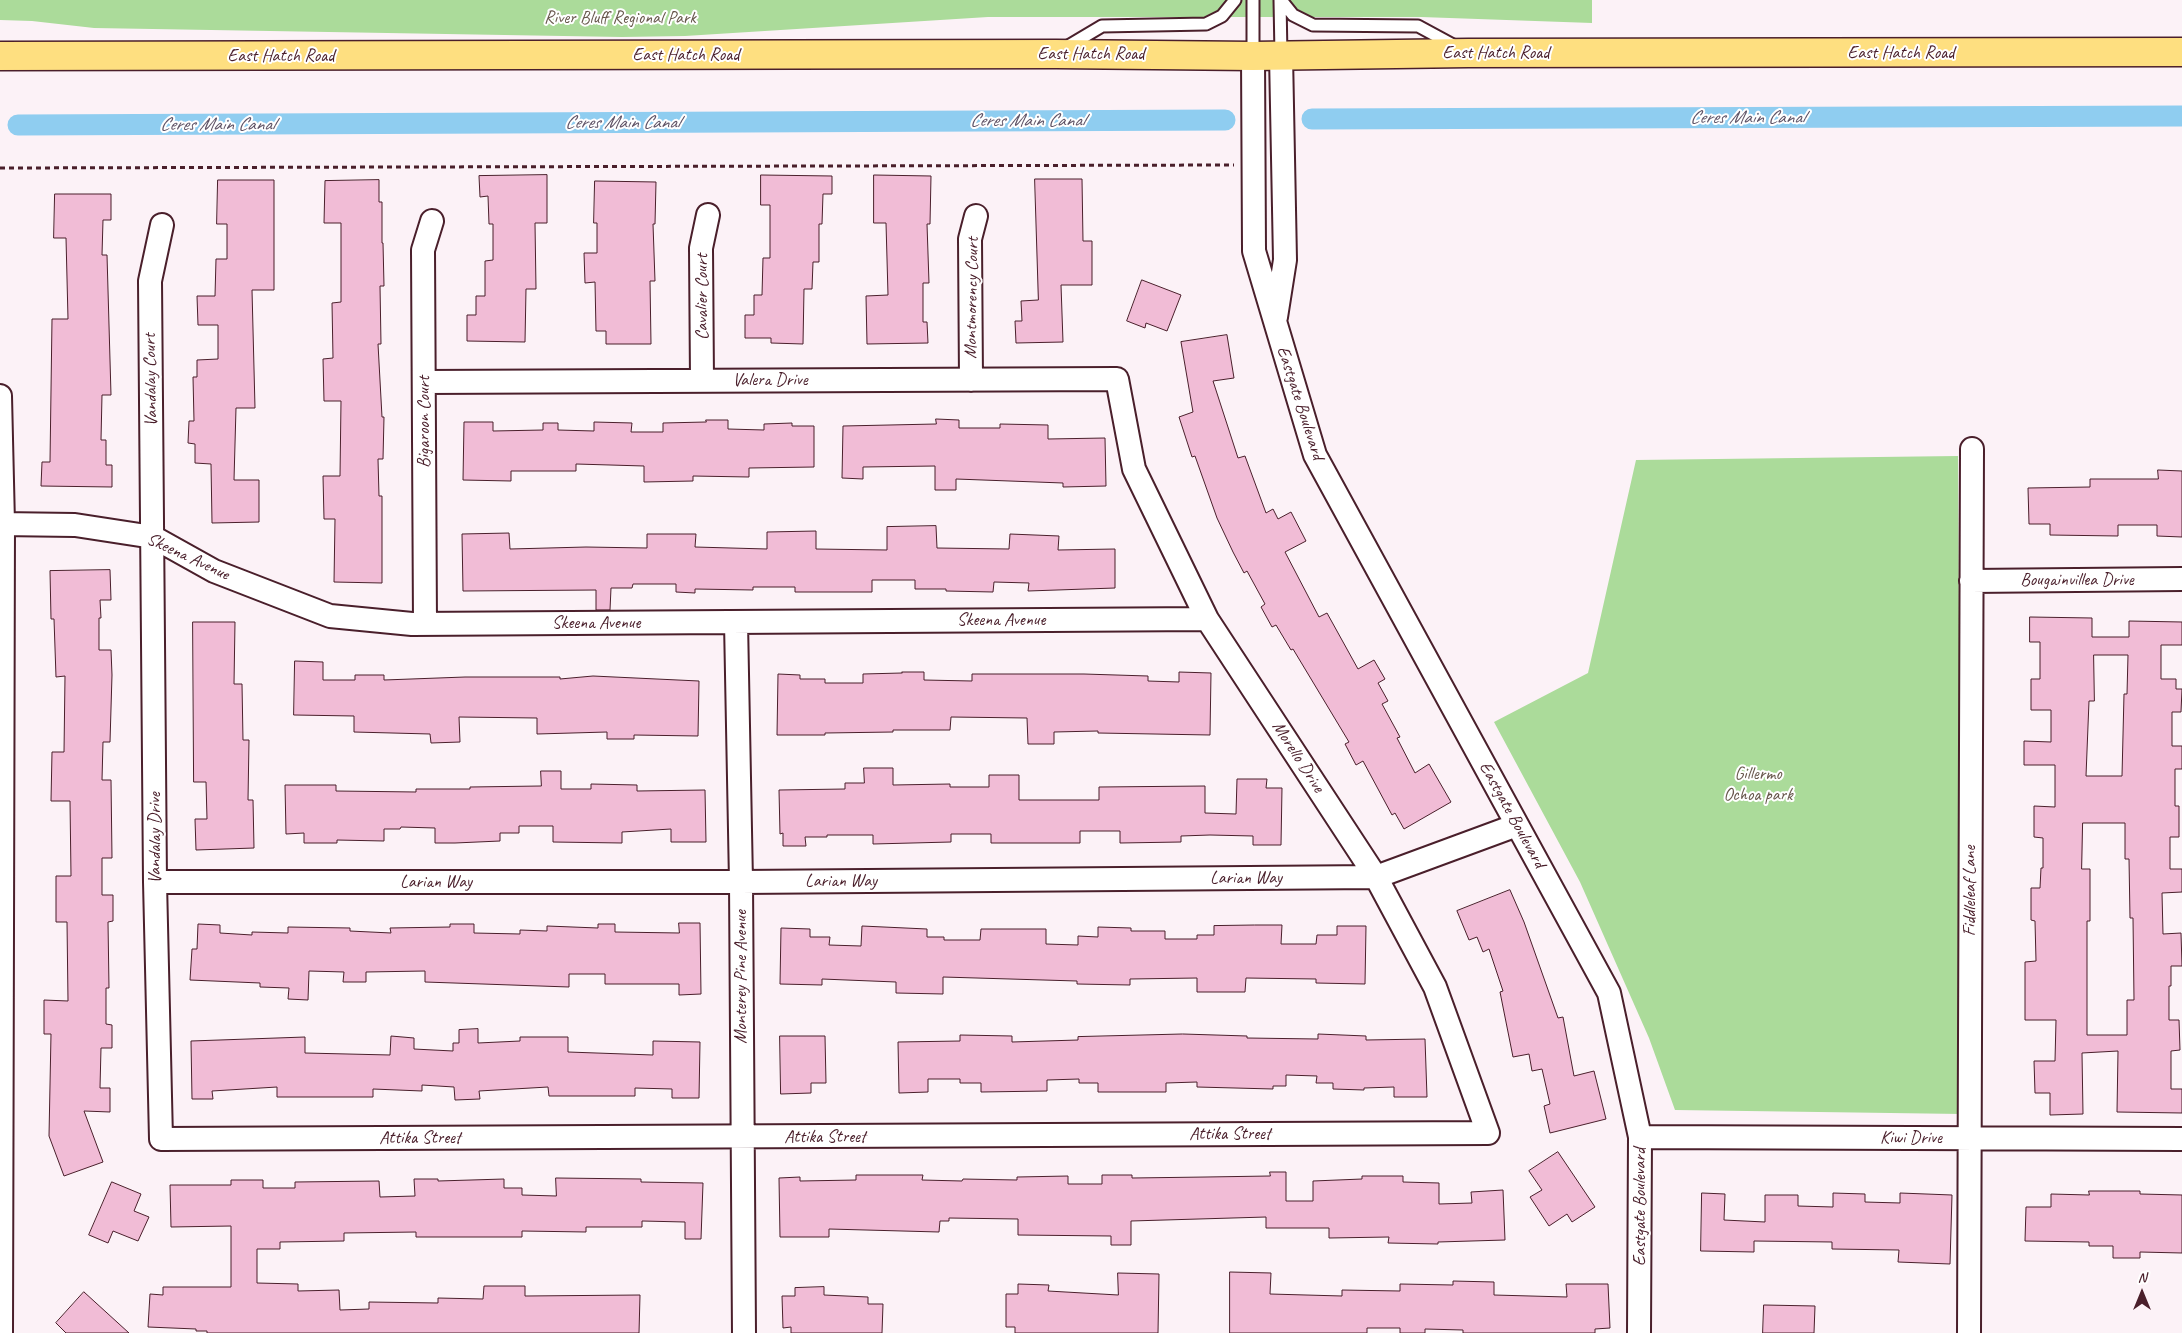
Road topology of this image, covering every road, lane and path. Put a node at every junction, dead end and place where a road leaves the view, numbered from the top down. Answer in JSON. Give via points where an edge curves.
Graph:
{"nodes":[{"id":1,"x":1235,"y":0,"type":"edge"},
{"id":2,"x":1253,"y":0,"type":"edge"},
{"id":3,"x":1280,"y":0,"type":"edge"},
{"id":4,"x":2182,"y":52,"type":"edge"},
{"id":5,"x":1468,"y":53,"type":"junction"},
{"id":6,"x":1056,"y":54,"type":"junction"},
{"id":7,"x":0,"y":56,"type":"edge"},
{"id":8,"x":1253,"y":56,"type":"junction"},
{"id":9,"x":1281,"y":56,"type":"junction"},
{"id":10,"x":1252,"y":165,"type":"junction"},
{"id":11,"x":0,"y":168,"type":"edge"},
{"id":12,"x":708,"y":215,"type":"dead end"},
{"id":13,"x":976,"y":216,"type":"dead end"},
{"id":14,"x":432,"y":221,"type":"dead end"},
{"id":15,"x":162,"y":225,"type":"dead end"},
{"id":16,"x":1275,"y":326,"type":"junction"},
{"id":17,"x":1117,"y":379,"type":"joint"},
{"id":18,"x":702,"y":380,"type":"junction"},
{"id":19,"x":971,"y":380,"type":"junction"},
{"id":20,"x":424,"y":382,"type":"junction"},
{"id":21,"x":0,"y":396,"type":"edge"},
{"id":22,"x":1972,"y":450,"type":"dead end"},
{"id":23,"x":1,"y":524,"type":"edge"},
{"id":24,"x":153,"y":537,"type":"junction"},
{"id":25,"x":2182,"y":579,"type":"edge"},
{"id":26,"x":1971,"y":580,"type":"junction"},
{"id":27,"x":1207,"y":619,"type":"junction"},
{"id":28,"x":736,"y":622,"type":"junction"},
{"id":29,"x":425,"y":624,"type":"junction"},
{"id":30,"x":1517,"y":825,"type":"junction"},
{"id":31,"x":1376,"y":877,"type":"junction"},
{"id":32,"x":155,"y":882,"type":"junction"},
{"id":33,"x":741,"y":882,"type":"junction"},
{"id":34,"x":1488,"y":1133,"type":"joint"},
{"id":35,"x":742,"y":1137,"type":"junction"},
{"id":36,"x":1640,"y":1137,"type":"junction"},
{"id":37,"x":1970,"y":1138,"type":"junction"},
{"id":38,"x":161,"y":1139,"type":"joint"},
{"id":39,"x":2182,"y":1139,"type":"edge"},
{"id":40,"x":0,"y":1262,"type":"edge"},
{"id":41,"x":1,"y":1333,"type":"edge"},
{"id":42,"x":744,"y":1333,"type":"edge"},
{"id":43,"x":1639,"y":1333,"type":"edge"},
{"id":44,"x":1969,"y":1333,"type":"edge"}],
"edges":[{"from":1,"to":6,"type":"lane","via":[[1222,16],[1206,24],[1102,26]]},
{"from":2,"to":8,"type":"lane"},
{"from":3,"to":5,"type":"lane","via":[[1293,15],[1313,25],[1418,26]]},
{"from":3,"to":9,"type":"lane"},
{"from":4,"to":5,"type":"main road","name":"East Hatch Road"},
{"from":5,"to":9,"type":"main road","name":"East Hatch Road"},
{"from":6,"to":7,"type":"main road","name":"East Hatch Road"},
{"from":6,"to":8,"type":"main road","name":"East Hatch Road"},
{"from":8,"to":9,"type":"main road","name":"East Hatch Road"},
{"from":8,"to":10,"type":"street","name":"Eastgate Boulevard"},
{"from":9,"to":16,"type":"street","name":"Eastgate Boulevard","via":[[1285,260]]},
{"from":10,"to":11,"type":"path"},
{"from":10,"to":16,"type":"street","name":"Eastgate Boulevard","via":[[1254,251]]},
{"from":12,"to":18,"type":"street","name":"Cavalier Court","via":[[701,248]]},
{"from":13,"to":19,"type":"street","name":"Montmorency Court","via":[[970,238]]},
{"from":14,"to":20,"type":"street","name":"Bigaroon Court","via":[[424,250]]},
{"from":15,"to":24,"type":"street","name":"Vandalay Court","via":[[150,281]]},
{"from":16,"to":30,"type":"street","name":"Eastgate Boulevard","via":[[1315,455]]},
{"from":17,"to":19,"type":"street","name":"Valera Drive"},
{"from":17,"to":27,"type":"street","name":"Morello Drive","via":[[1134,469]]},
{"from":18,"to":19,"type":"street","name":"Valera Drive"},
{"from":18,"to":20,"type":"street","name":"Valera Drive"},
{"from":20,"to":29,"type":"street","name":"Bigaroon Court"},
{"from":21,"to":23,"type":"street"},
{"from":22,"to":26,"type":"street","name":"Fiddleleaf Lane"},
{"from":23,"to":24,"type":"street","name":"Skeena Avenue","via":[[75,526]]},
{"from":23,"to":40,"type":"street"},
{"from":24,"to":29,"type":"street","name":"Skeena Avenue","via":[[214,570],[330,616]]},
{"from":24,"to":32,"type":"street","name":"Vandalay Drive"},
{"from":25,"to":26,"type":"street","name":"Bougainvillea Drive"},
{"from":26,"to":37,"type":"street","name":"Fiddleleaf Lane"},
{"from":27,"to":28,"type":"street","name":"Skeena Avenue"},
{"from":27,"to":31,"type":"street","name":"Morello Drive"},
{"from":28,"to":29,"type":"street","name":"Skeena Avenue"},
{"from":28,"to":33,"type":"street","name":"Monterey Pine Avenue"},
{"from":30,"to":31,"type":"street","name":"Larian Way"},
{"from":30,"to":36,"type":"street","name":"Eastgate Boulevard","via":[[1609,993]]},
{"from":31,"to":33,"type":"street","name":"Larian Way"},
{"from":31,"to":34,"type":"street","name":"Morello Drive","via":[[1435,987]]},
{"from":32,"to":33,"type":"street","name":"Larian Way"},
{"from":32,"to":38,"type":"street","name":"Vandalay Drive"},
{"from":33,"to":35,"type":"street","name":"Monterey Pine Avenue"},
{"from":34,"to":35,"type":"street","name":"Attika Street"},
{"from":35,"to":38,"type":"street","name":"Attika Street"},
{"from":35,"to":42,"type":"street","name":"Monterey Pine Avenue"},
{"from":36,"to":37,"type":"street","name":"Kiwi Drive"},
{"from":36,"to":43,"type":"street","name":"Eastgate Boulevard"},
{"from":37,"to":39,"type":"street","name":"Kiwi Drive"},
{"from":37,"to":44,"type":"street","name":"Fiddleleaf Lane"},
{"from":40,"to":41,"type":"street"}]}
